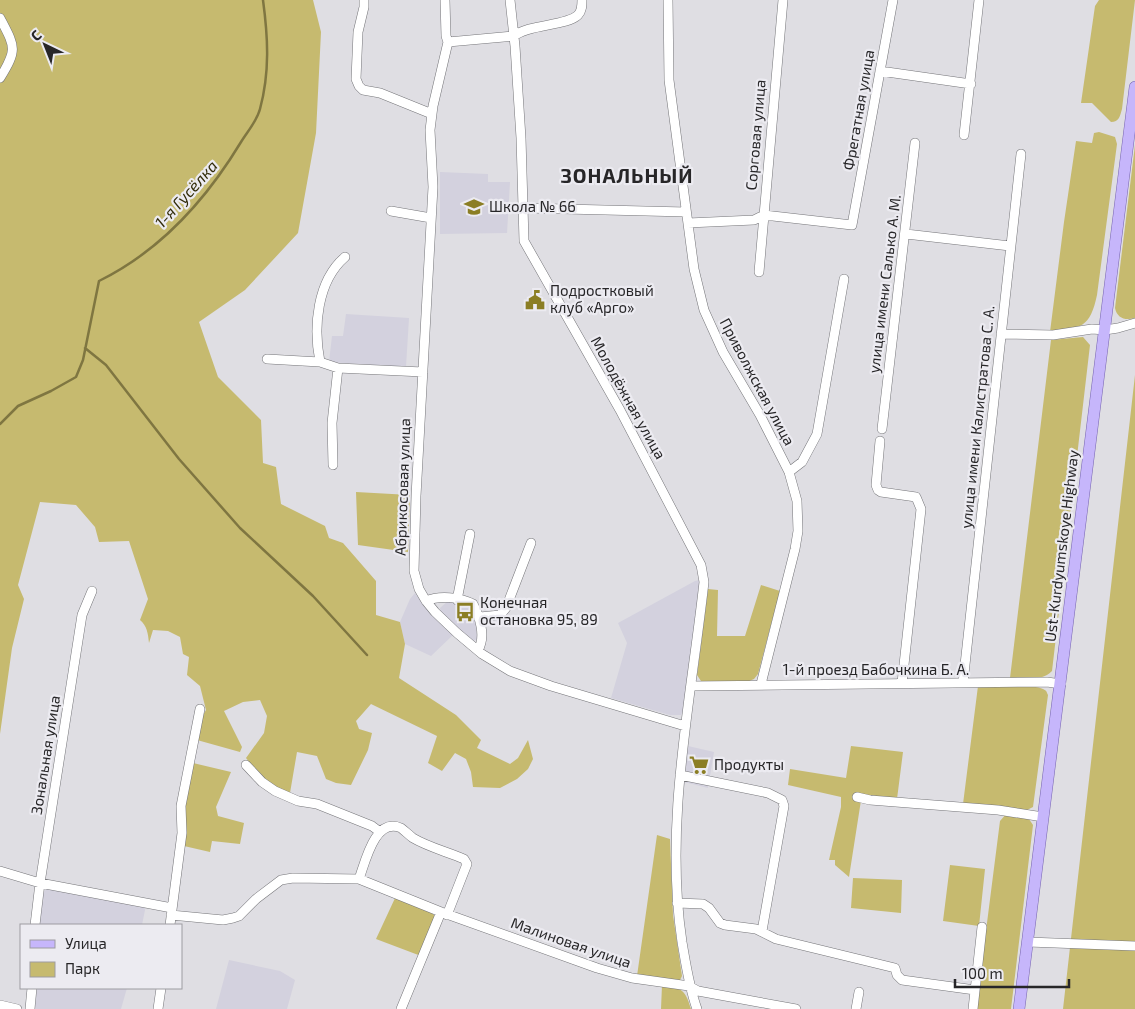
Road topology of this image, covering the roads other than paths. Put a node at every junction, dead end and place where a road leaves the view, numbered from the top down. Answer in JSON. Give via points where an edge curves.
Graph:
{"nodes":[{"id":1,"x":364,"y":0,"type":"edge"},
{"id":2,"x":445,"y":0,"type":"edge"},
{"id":3,"x":510,"y":0,"type":"edge"},
{"id":4,"x":582,"y":0,"type":"edge"},
{"id":5,"x":668,"y":0,"type":"edge"},
{"id":6,"x":783,"y":0,"type":"edge"},
{"id":7,"x":893,"y":0,"type":"edge"},
{"id":8,"x":978,"y":0,"type":"edge"},
{"id":9,"x":0,"y":18,"type":"edge"},
{"id":10,"x":514,"y":36,"type":"junction"},
{"id":11,"x":448,"y":42,"type":"junction"},
{"id":12,"x":880,"y":72,"type":"junction"},
{"id":13,"x":0,"y":78,"type":"edge"},
{"id":14,"x":970,"y":84,"type":"junction"},
{"id":15,"x":1135,"y":87,"type":"edge"},
{"id":16,"x":432,"y":114,"type":"junction"},
{"id":17,"x":964,"y":135,"type":"dead end"},
{"id":18,"x":915,"y":143,"type":"dead end"},
{"id":19,"x":1021,"y":154,"type":"dead end"},
{"id":20,"x":524,"y":208,"type":"junction"},
{"id":21,"x":392,"y":211,"type":"dead end"},
{"id":22,"x":686,"y":212,"type":"junction"},
{"id":23,"x":764,"y":215,"type":"junction"},
{"id":24,"x":431,"y":218,"type":"junction"},
{"id":25,"x":688,"y":224,"type":"junction"},
{"id":26,"x":906,"y":234,"type":"junction"},
{"id":27,"x":1010,"y":246,"type":"junction"},
{"id":28,"x":345,"y":257,"type":"dead end"},
{"id":29,"x":759,"y":272,"type":"dead end"},
{"id":30,"x":844,"y":279,"type":"dead end"},
{"id":31,"x":1135,"y":323,"type":"edge"},
{"id":32,"x":1105,"y":330,"type":"junction"},
{"id":33,"x":1001,"y":334,"type":"junction"},
{"id":34,"x":267,"y":358,"type":"dead end"},
{"id":35,"x":320,"y":362,"type":"junction"},
{"id":36,"x":338,"y":368,"type":"junction"},
{"id":37,"x":422,"y":372,"type":"junction"},
{"id":38,"x":882,"y":429,"type":"dead end"},
{"id":39,"x":880,"y":441,"type":"dead end"},
{"id":40,"x":333,"y":465,"type":"dead end"},
{"id":41,"x":789,"y":472,"type":"junction"},
{"id":42,"x":470,"y":534,"type":"dead end"},
{"id":43,"x":531,"y":543,"type":"dead end"},
{"id":44,"x":92,"y":591,"type":"dead end"},
{"id":45,"x":457,"y":600,"type":"junction"},
{"id":46,"x":426,"y":601,"type":"junction"},
{"id":47,"x":480,"y":617,"type":"junction"},
{"id":48,"x":478,"y":650,"type":"junction"},
{"id":49,"x":902,"y":683,"type":"junction"},
{"id":50,"x":963,"y":683,"type":"junction"},
{"id":51,"x":761,"y":684,"type":"junction"},
{"id":52,"x":1061,"y":684,"type":"junction"},
{"id":53,"x":691,"y":686,"type":"junction"},
{"id":54,"x":200,"y":709,"type":"dead end"},
{"id":55,"x":685,"y":726,"type":"junction"},
{"id":56,"x":246,"y":765,"type":"dead end"},
{"id":57,"x":680,"y":775,"type":"junction"},
{"id":58,"x":857,"y":797,"type":"dead end"},
{"id":59,"x":1044,"y":817,"type":"junction"},
{"id":60,"x":380,"y":832,"type":"junction"},
{"id":61,"x":0,"y":872,"type":"edge"},
{"id":62,"x":359,"y":879,"type":"junction"},
{"id":63,"x":40,"y":883,"type":"junction"},
{"id":64,"x":677,"y":904,"type":"junction"},
{"id":65,"x":171,"y":911,"type":"junction"},
{"id":66,"x":444,"y":913,"type":"junction"},
{"id":67,"x":35,"y":924,"type":"edge"},
{"id":68,"x":170,"y":924,"type":"edge"},
{"id":69,"x":982,"y":927,"type":"dead end"},
{"id":70,"x":762,"y":931,"type":"junction"},
{"id":71,"x":1028,"y":942,"type":"junction"},
{"id":72,"x":1135,"y":946,"type":"edge"},
{"id":73,"x":689,"y":986,"type":"junction"},
{"id":74,"x":32,"y":989,"type":"edge"},
{"id":75,"x":161,"y":989,"type":"edge"},
{"id":76,"x":975,"y":990,"type":"junction"},
{"id":77,"x":859,"y":992,"type":"dead end"},
{"id":78,"x":0,"y":1005,"type":"edge"},
{"id":79,"x":17,"y":1009,"type":"edge"},
{"id":80,"x":30,"y":1009,"type":"edge"},
{"id":81,"x":158,"y":1009,"type":"edge"},
{"id":82,"x":401,"y":1009,"type":"edge"},
{"id":83,"x":697,"y":1009,"type":"edge"},
{"id":84,"x":796,"y":1009,"type":"edge"},
{"id":85,"x":856,"y":1009,"type":"edge"},
{"id":86,"x":973,"y":1009,"type":"edge"},
{"id":87,"x":1019,"y":1009,"type":"edge"}],
"edges":[{"from":1,"to":16,"type":"street","via":[[358,32],[358,86]]},
{"from":2,"to":11,"type":"street","name":"Абрикосовая улица"},
{"from":3,"to":10,"type":"street","name":"Молодёжная улица"},
{"from":4,"to":10,"type":"street","via":[[578,16],[520,31]]},
{"from":5,"to":22,"type":"street","name":"Приволжская улица","via":[[669,80]]},
{"from":6,"to":23,"type":"street","name":"Сорговая улица"},
{"from":7,"to":12,"type":"street","name":"Фрегатная улица"},
{"from":8,"to":14,"type":"street"},
{"from":9,"to":13,"type":"street","via":[[13,47],[11,60]]},
{"from":10,"to":11,"type":"street"},
{"from":10,"to":20,"type":"street","name":"Молодёжная улица"},
{"from":11,"to":16,"type":"street","name":"Абрикосовая улица"},
{"from":12,"to":14,"type":"street"},
{"from":12,"to":23,"type":"street","name":"Фрегатная улица","via":[[852,225]]},
{"from":14,"to":17,"type":"street"},
{"from":15,"to":32,"type":"main road","name":"Ust-Kurdyumskoye Highway"},
{"from":16,"to":24,"type":"street","name":"Абрикосовая улица"},
{"from":18,"to":26,"type":"street","name":"улица имени Салько А. М."},
{"from":19,"to":27,"type":"street","name":"улица имени Калистратова С. А."},
{"from":20,"to":22,"type":"street"},
{"from":20,"to":53,"type":"street","name":"Молодёжная улица","via":[[522,230],[528,250],[620,410],[702,565],[704,582]]},
{"from":21,"to":24,"type":"street"},
{"from":22,"to":25,"type":"street","name":"Приволжская улица"},
{"from":23,"to":25,"type":"street","via":[[754,220]]},
{"from":23,"to":29,"type":"street","name":"Сорговая улица"},
{"from":24,"to":37,"type":"street","name":"Абрикосовая улица"},
{"from":25,"to":41,"type":"street","name":"Приволжская улица","via":[[704,310],[723,352]]},
{"from":26,"to":27,"type":"street"},
{"from":26,"to":38,"type":"street","name":"улица имени Салько А. М."},
{"from":27,"to":33,"type":"street","name":"улица имени Калистратова С. А."},
{"from":28,"to":35,"type":"street","via":[[327,279],[317,317]]},
{"from":30,"to":41,"type":"street","via":[[817,434],[802,462]]},
{"from":31,"to":32,"type":"street"},
{"from":32,"to":33,"type":"street","via":[[1053,335]]},
{"from":32,"to":52,"type":"main road","name":"Ust-Kurdyumskoye Highway"},
{"from":33,"to":50,"type":"street","name":"улица имени Калистратова С. А."},
{"from":34,"to":35,"type":"street"},
{"from":35,"to":36,"type":"street"},
{"from":36,"to":37,"type":"street"},
{"from":36,"to":40,"type":"street","via":[[332,423]]},
{"from":37,"to":46,"type":"street","name":"Абрикосовая улица","via":[[414,571]]},
{"from":39,"to":49,"type":"street","via":[[878,490],[916,496],[921,508]]},
{"from":41,"to":51,"type":"street","name":"Приволжская улица","via":[[797,501],[798,531]]},
{"from":42,"to":45,"type":"street"},
{"from":43,"to":47,"type":"street","via":[[506,608],[500,615]]},
{"from":44,"to":63,"type":"street","name":"Зональная улица","via":[[82,615]]},
{"from":45,"to":46,"type":"street","via":[[435,597]]},
{"from":45,"to":47,"type":"street","via":[[473,604]]},
{"from":46,"to":48,"type":"street","name":"Абрикосовая улица","via":[[456,633]]},
{"from":47,"to":48,"type":"street","via":[[481,644]]},
{"from":48,"to":55,"type":"street","name":"Абрикосовая улица","via":[[518,674]]},
{"from":49,"to":50,"type":"street","name":"1-й проезд Бабочкина Б. А."},
{"from":49,"to":51,"type":"street","name":"1-й проезд Бабочкина Б. А."},
{"from":50,"to":52,"type":"street","name":"1-й проезд Бабочкина Б. А."},
{"from":51,"to":53,"type":"street","name":"1-й проезд Бабочкина Б. А."},
{"from":52,"to":59,"type":"main road","name":"Ust-Kurdyumskoye Highway"},
{"from":53,"to":55,"type":"street","name":"Молодёжная улица"},
{"from":54,"to":65,"type":"street","via":[[181,806],[182,833]]},
{"from":55,"to":57,"type":"street","name":"Молодёжная улица"},
{"from":56,"to":60,"type":"street","via":[[275,791],[298,801],[317,804]]},
{"from":57,"to":64,"type":"street","name":"Молодёжная улица"},
{"from":57,"to":70,"type":"street","via":[[768,793],[782,800],[784,806]]},
{"from":58,"to":59,"type":"street"},
{"from":59,"to":71,"type":"main road","name":"Ust-Kurdyumskoye Highway"},
{"from":60,"to":62,"type":"street"},
{"from":60,"to":66,"type":"street","via":[[391,826],[400,828],[414,839],[464,859],[467,864]]},
{"from":61,"to":63,"type":"street","name":"Малиновая улица"},
{"from":62,"to":65,"type":"street","name":"Малиновая улица","via":[[281,880],[239,916],[223,920]]},
{"from":62,"to":66,"type":"street","name":"Малиновая улица"},
{"from":63,"to":65,"type":"street","name":"Малиновая улица"},
{"from":63,"to":67,"type":"street","name":"Зональная улица"},
{"from":64,"to":70,"type":"street","via":[[703,904],[720,923]]},
{"from":64,"to":73,"type":"street","name":"Молодёжная улица"},
{"from":65,"to":68,"type":"street"},
{"from":66,"to":73,"type":"street","name":"Малиновая улица","via":[[597,968],[632,978]]},
{"from":66,"to":82,"type":"street"},
{"from":69,"to":76,"type":"street"},
{"from":70,"to":76,"type":"street","via":[[776,938],[895,968],[902,980]]},
{"from":71,"to":72,"type":"street"},
{"from":71,"to":87,"type":"main road","name":"Ust-Kurdyumskoye Highway"},
{"from":73,"to":83,"type":"street","name":"Молодёжная улица"},
{"from":73,"to":84,"type":"street","via":[[698,991]]},
{"from":74,"to":80,"type":"street"},
{"from":75,"to":81,"type":"street"},
{"from":76,"to":86,"type":"street"},
{"from":77,"to":85,"type":"street"},
{"from":78,"to":79,"type":"street"}]}
